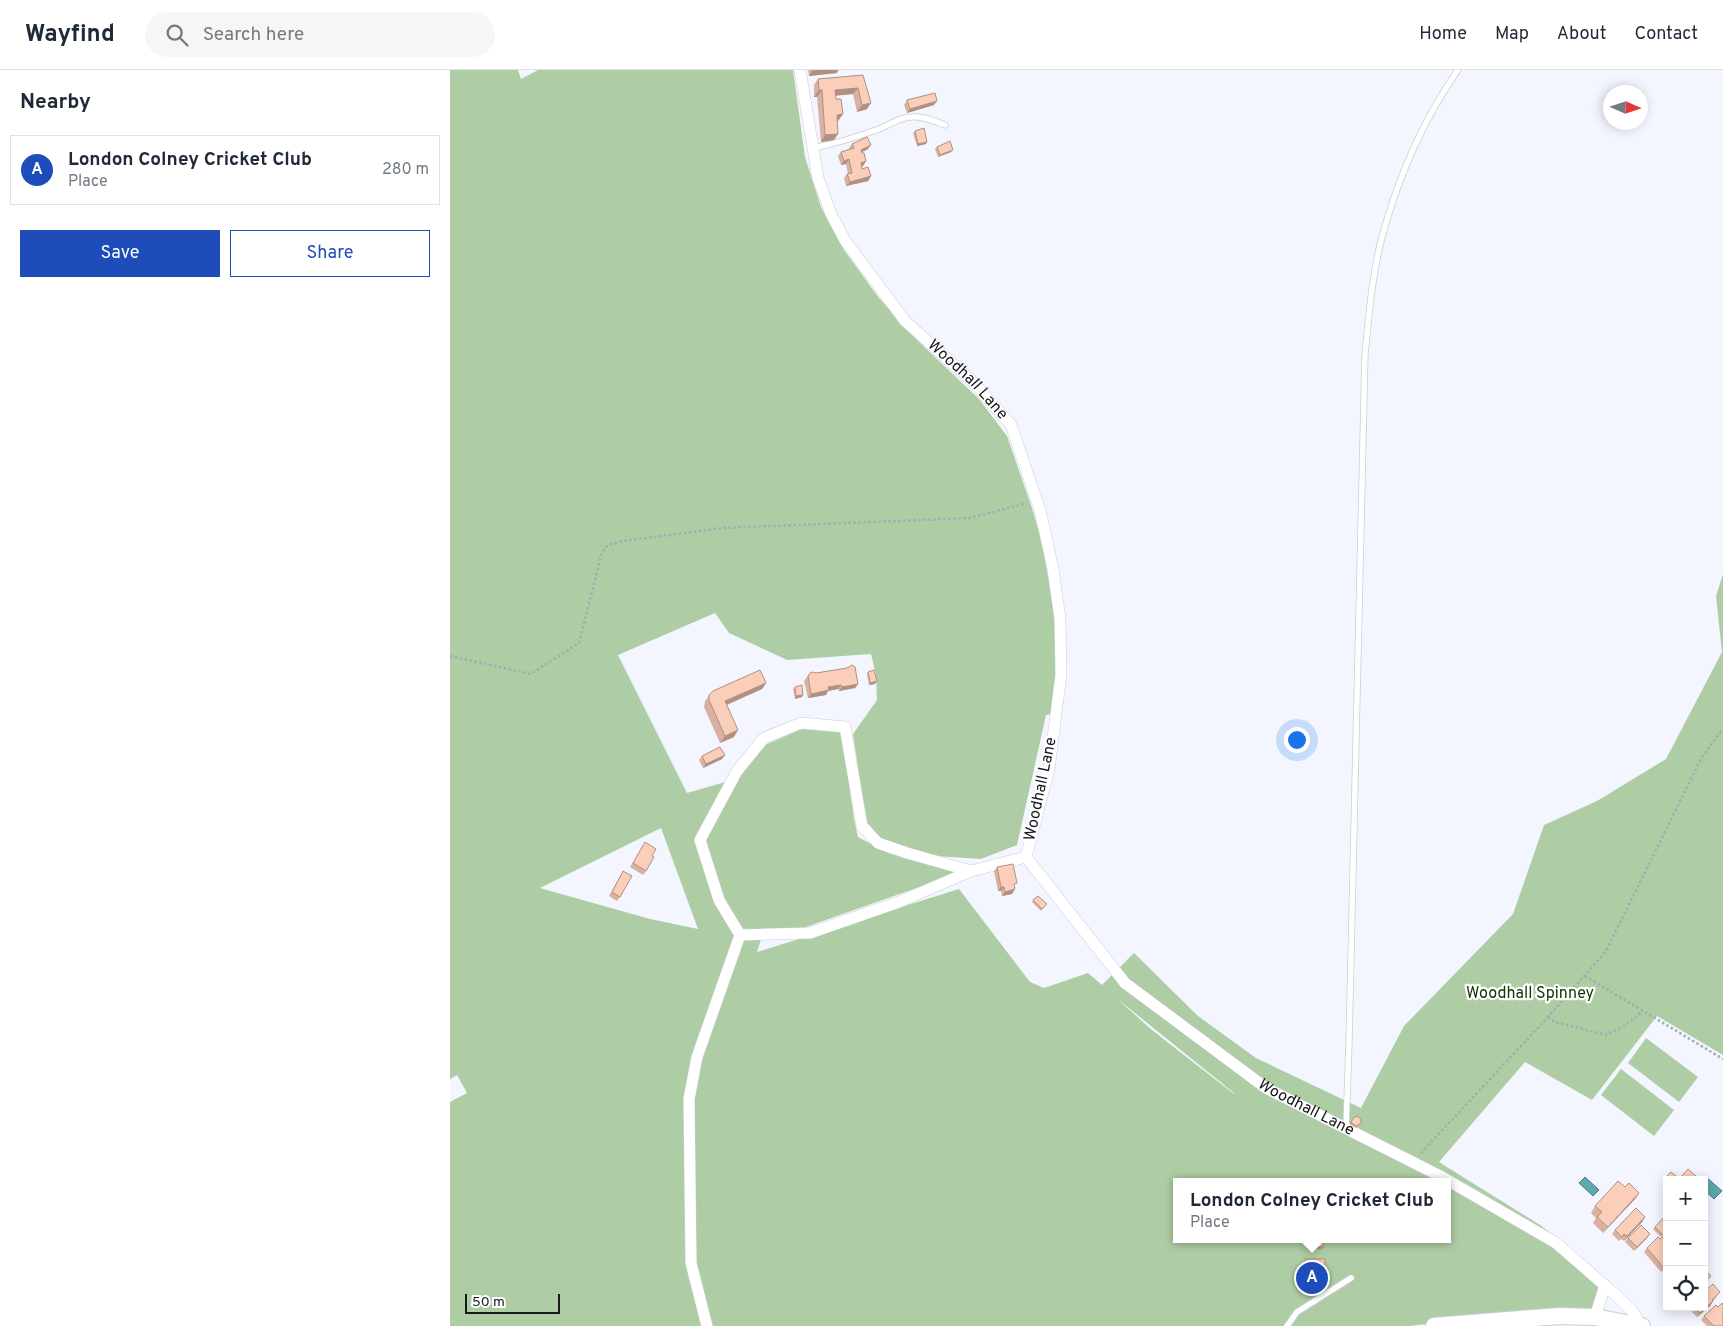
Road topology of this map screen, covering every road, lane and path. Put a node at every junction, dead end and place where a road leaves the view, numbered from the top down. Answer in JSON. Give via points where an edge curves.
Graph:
{"nodes":[{"id":1,"x":800,"y":70,"type":"edge"},
{"id":2,"x":1458,"y":70,"type":"edge"},
{"id":3,"x":944,"y":125,"type":"dead end"},
{"id":4,"x":812,"y":148,"type":"junction"},
{"id":5,"x":1037,"y":500,"type":"junction"},
{"id":6,"x":450,"y":656,"type":"edge"},
{"id":7,"x":1723,"y":729,"type":"edge"},
{"id":8,"x":1026,"y":857,"type":"junction"},
{"id":9,"x":971,"y":871,"type":"junction"},
{"id":10,"x":740,"y":935,"type":"junction"},
{"id":11,"x":1585,"y":976,"type":"junction"},
{"id":12,"x":1643,"y":1011,"type":"junction"},
{"id":13,"x":1548,"y":1017,"type":"junction"},
{"id":14,"x":1723,"y":1059,"type":"edge"},
{"id":15,"x":1346,"y":1128,"type":"junction"},
{"id":16,"x":1412,"y":1162,"type":"junction"},
{"id":17,"x":1445,"y":1178,"type":"edge"},
{"id":18,"x":1451,"y":1181,"type":"edge"},
{"id":19,"x":1351,"y":1278,"type":"dead end"},
{"id":20,"x":1604,"y":1285,"type":"junction"},
{"id":21,"x":1595,"y":1317,"type":"junction"},
{"id":22,"x":1641,"y":1325,"type":"edge"},
{"id":23,"x":707,"y":1326,"type":"edge"},
{"id":24,"x":1287,"y":1326,"type":"edge"},
{"id":25,"x":1434,"y":1326,"type":"edge"}],
"edges":[{"from":1,"to":4,"type":"street","name":"Woodhall Lane"},
{"from":2,"to":15,"type":"lane","via":[[1425,122],[1403,175],[1382,237],[1371,293],[1365,354]]},
{"from":3,"to":4,"type":"lane","via":[[910,117],[836,144]]},
{"from":4,"to":5,"type":"street","name":"Woodhall Lane","via":[[818,178],[831,214],[846,242],[905,321],[973,382],[1011,425]]},
{"from":5,"to":6,"type":"path","via":[[970,518],[722,528],[608,545],[602,552],[580,643],[531,674]]},
{"from":5,"to":8,"type":"street","name":"Woodhall Lane","via":[[1053,569],[1060,619],[1061,675],[1049,769]]},
{"from":7,"to":11,"type":"path","via":[[1702,757],[1606,951]]},
{"from":8,"to":9,"type":"street"},
{"from":8,"to":15,"type":"street","name":"Woodhall Lane","via":[[1125,983],[1266,1088]]},
{"from":9,"to":10,"type":"street","via":[[899,902],[810,933]]},
{"from":9,"to":10,"type":"street","via":[[878,843],[862,826],[845,727],[801,723],[764,738],[737,771],[700,840],[719,900]]},
{"from":10,"to":23,"type":"street","via":[[697,1057],[689,1099],[691,1263]]},
{"from":11,"to":12,"type":"path"},
{"from":11,"to":13,"type":"path"},
{"from":12,"to":13,"type":"path","via":[[1606,1035],[1555,1022]]},
{"from":12,"to":14,"type":"path"},
{"from":13,"to":16,"type":"path"},
{"from":15,"to":16,"type":"street","name":"Woodhall Lane"},
{"from":16,"to":17,"type":"street","name":"Woodhall Lane"},
{"from":18,"to":20,"type":"street","name":"Woodhall Lane","via":[[1556,1243]]},
{"from":19,"to":24,"type":"lane","via":[[1297,1312]]},
{"from":20,"to":21,"type":"street"},
{"from":20,"to":22,"type":"street","name":"Woodhall Lane","via":[[1634,1313]]},
{"from":21,"to":22,"type":"main road"},
{"from":21,"to":25,"type":"main road","via":[[1559,1316]]}]}
